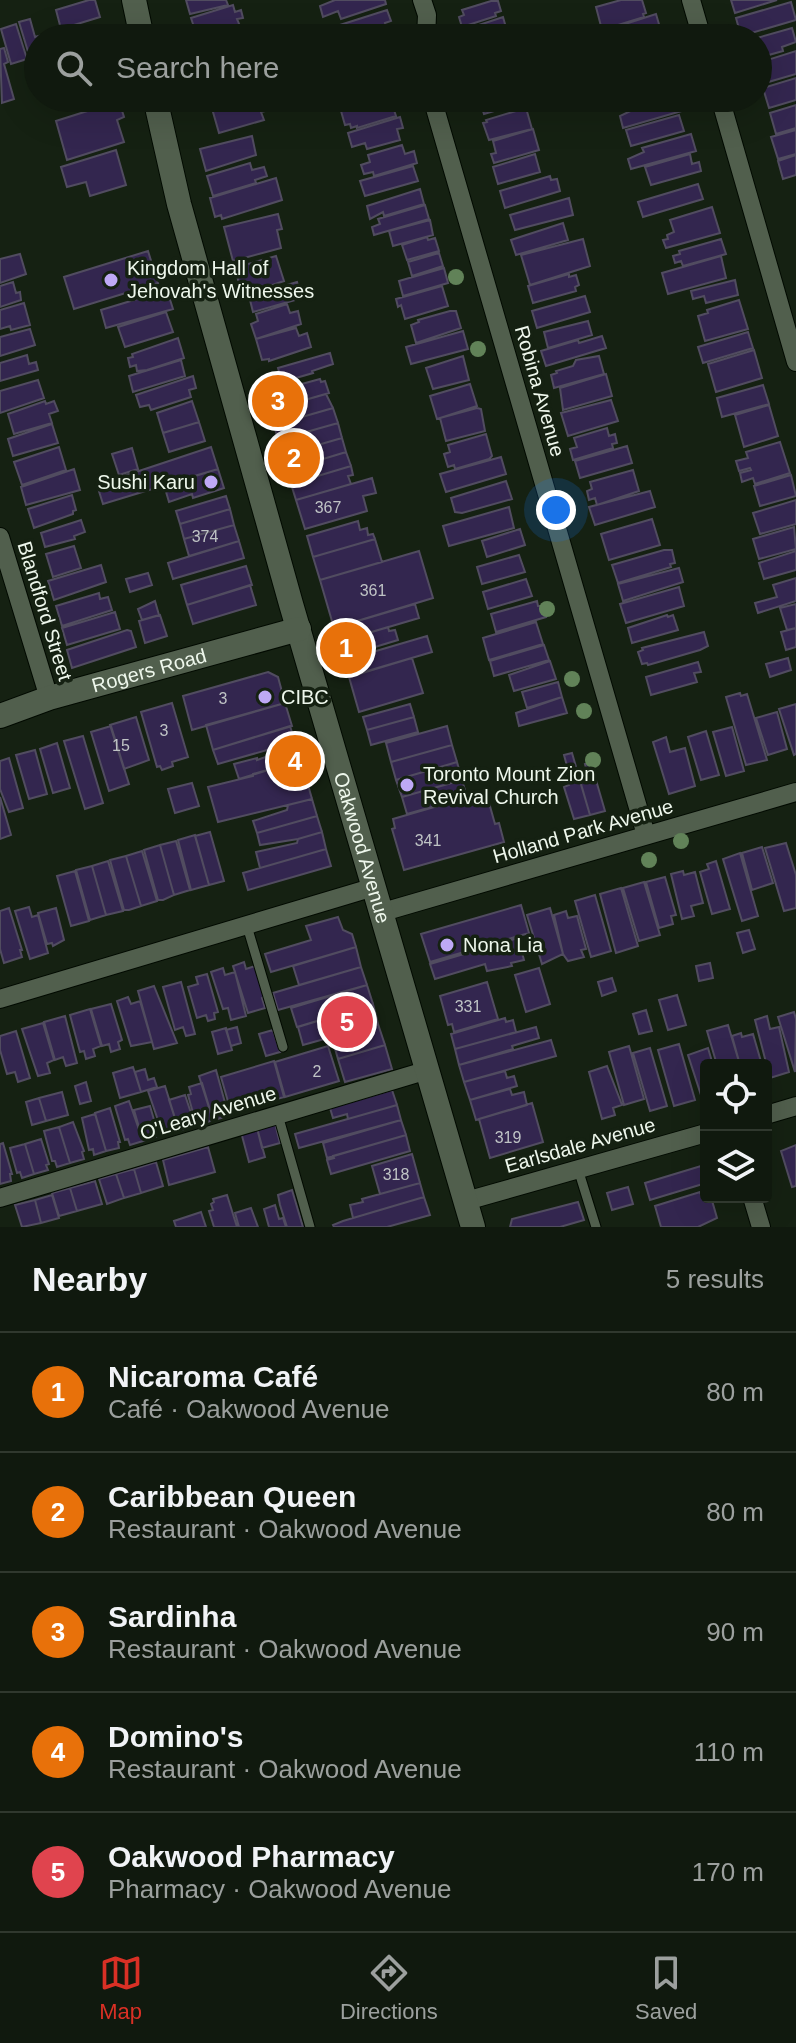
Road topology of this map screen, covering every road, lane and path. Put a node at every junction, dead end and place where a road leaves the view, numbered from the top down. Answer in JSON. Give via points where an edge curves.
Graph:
{"nodes":[{"id":1,"x":134,"y":0,"type":"edge"},
{"id":2,"x":422,"y":0,"type":"edge"},
{"id":3,"x":691,"y":0,"type":"edge"},
{"id":4,"x":139,"y":24,"type":"edge"},
{"id":5,"x":427,"y":24,"type":"edge"},
{"id":6,"x":698,"y":24,"type":"edge"},
{"id":7,"x":158,"y":112,"type":"edge"},
{"id":8,"x":436,"y":112,"type":"edge"},
{"id":9,"x":724,"y":112,"type":"edge"},
{"id":10,"x":796,"y":362,"type":"edge"},
{"id":11,"x":0,"y":537,"type":"edge"},
{"id":12,"x":299,"y":629,"type":"junction"},
{"id":13,"x":49,"y":698,"type":"junction"},
{"id":14,"x":0,"y":716,"type":"edge"},
{"id":15,"x":796,"y":792,"type":"edge"},
{"id":16,"x":646,"y":835,"type":"junction"},
{"id":17,"x":374,"y":887,"type":"junction"},
{"id":18,"x":383,"y":912,"type":"junction"},
{"id":19,"x":247,"y":926,"type":"junction"},
{"id":20,"x":0,"y":999,"type":"edge"},
{"id":21,"x":283,"y":1047,"type":"dead end"},
{"id":22,"x":428,"y":1070,"type":"junction"},
{"id":23,"x":796,"y":1106,"type":"edge"},
{"id":24,"x":772,"y":1113,"type":"edge"},
{"id":25,"x":278,"y":1115,"type":"junction"},
{"id":26,"x":700,"y":1135,"type":"edge"},
{"id":27,"x":578,"y":1169,"type":"junction"},
{"id":28,"x":0,"y":1198,"type":"edge"},
{"id":29,"x":466,"y":1201,"type":"junction"},
{"id":30,"x":754,"y":1203,"type":"edge"},
{"id":31,"x":310,"y":1227,"type":"edge"},
{"id":32,"x":473,"y":1227,"type":"edge"},
{"id":33,"x":596,"y":1227,"type":"edge"},
{"id":34,"x":761,"y":1227,"type":"edge"}],
"edges":[{"from":1,"to":4,"type":"street"},
{"from":2,"to":5,"type":"street"},
{"from":3,"to":6,"type":"street"},
{"from":7,"to":12,"type":"street","name":"Oakwood Avenue","via":[[179,204]]},
{"from":8,"to":16,"type":"street","name":"Robina Avenue"},
{"from":9,"to":10,"type":"street"},
{"from":11,"to":13,"type":"street","name":"Blandford Street"},
{"from":12,"to":13,"type":"street","name":"Rogers Road"},
{"from":12,"to":17,"type":"street","name":"Oakwood Avenue"},
{"from":13,"to":14,"type":"street","name":"Rogers Road"},
{"from":15,"to":16,"type":"street","name":"Holland Park Avenue"},
{"from":16,"to":18,"type":"street","name":"Holland Park Avenue"},
{"from":17,"to":18,"type":"street","name":"Oakwood Avenue"},
{"from":17,"to":19,"type":"street"},
{"from":18,"to":22,"type":"street","name":"Oakwood Avenue"},
{"from":19,"to":20,"type":"street"},
{"from":19,"to":21,"type":"lane"},
{"from":22,"to":25,"type":"street","name":"O'Leary Avenue"},
{"from":22,"to":29,"type":"street","name":"Oakwood Avenue"},
{"from":23,"to":24,"type":"street"},
{"from":25,"to":28,"type":"street","name":"O'Leary Avenue"},
{"from":25,"to":31,"type":"lane"},
{"from":26,"to":27,"type":"street","name":"Earlsdale Avenue"},
{"from":27,"to":29,"type":"street","name":"Earlsdale Avenue"},
{"from":27,"to":33,"type":"lane"},
{"from":29,"to":32,"type":"street","name":"Oakwood Avenue"},
{"from":30,"to":34,"type":"street"}]}
